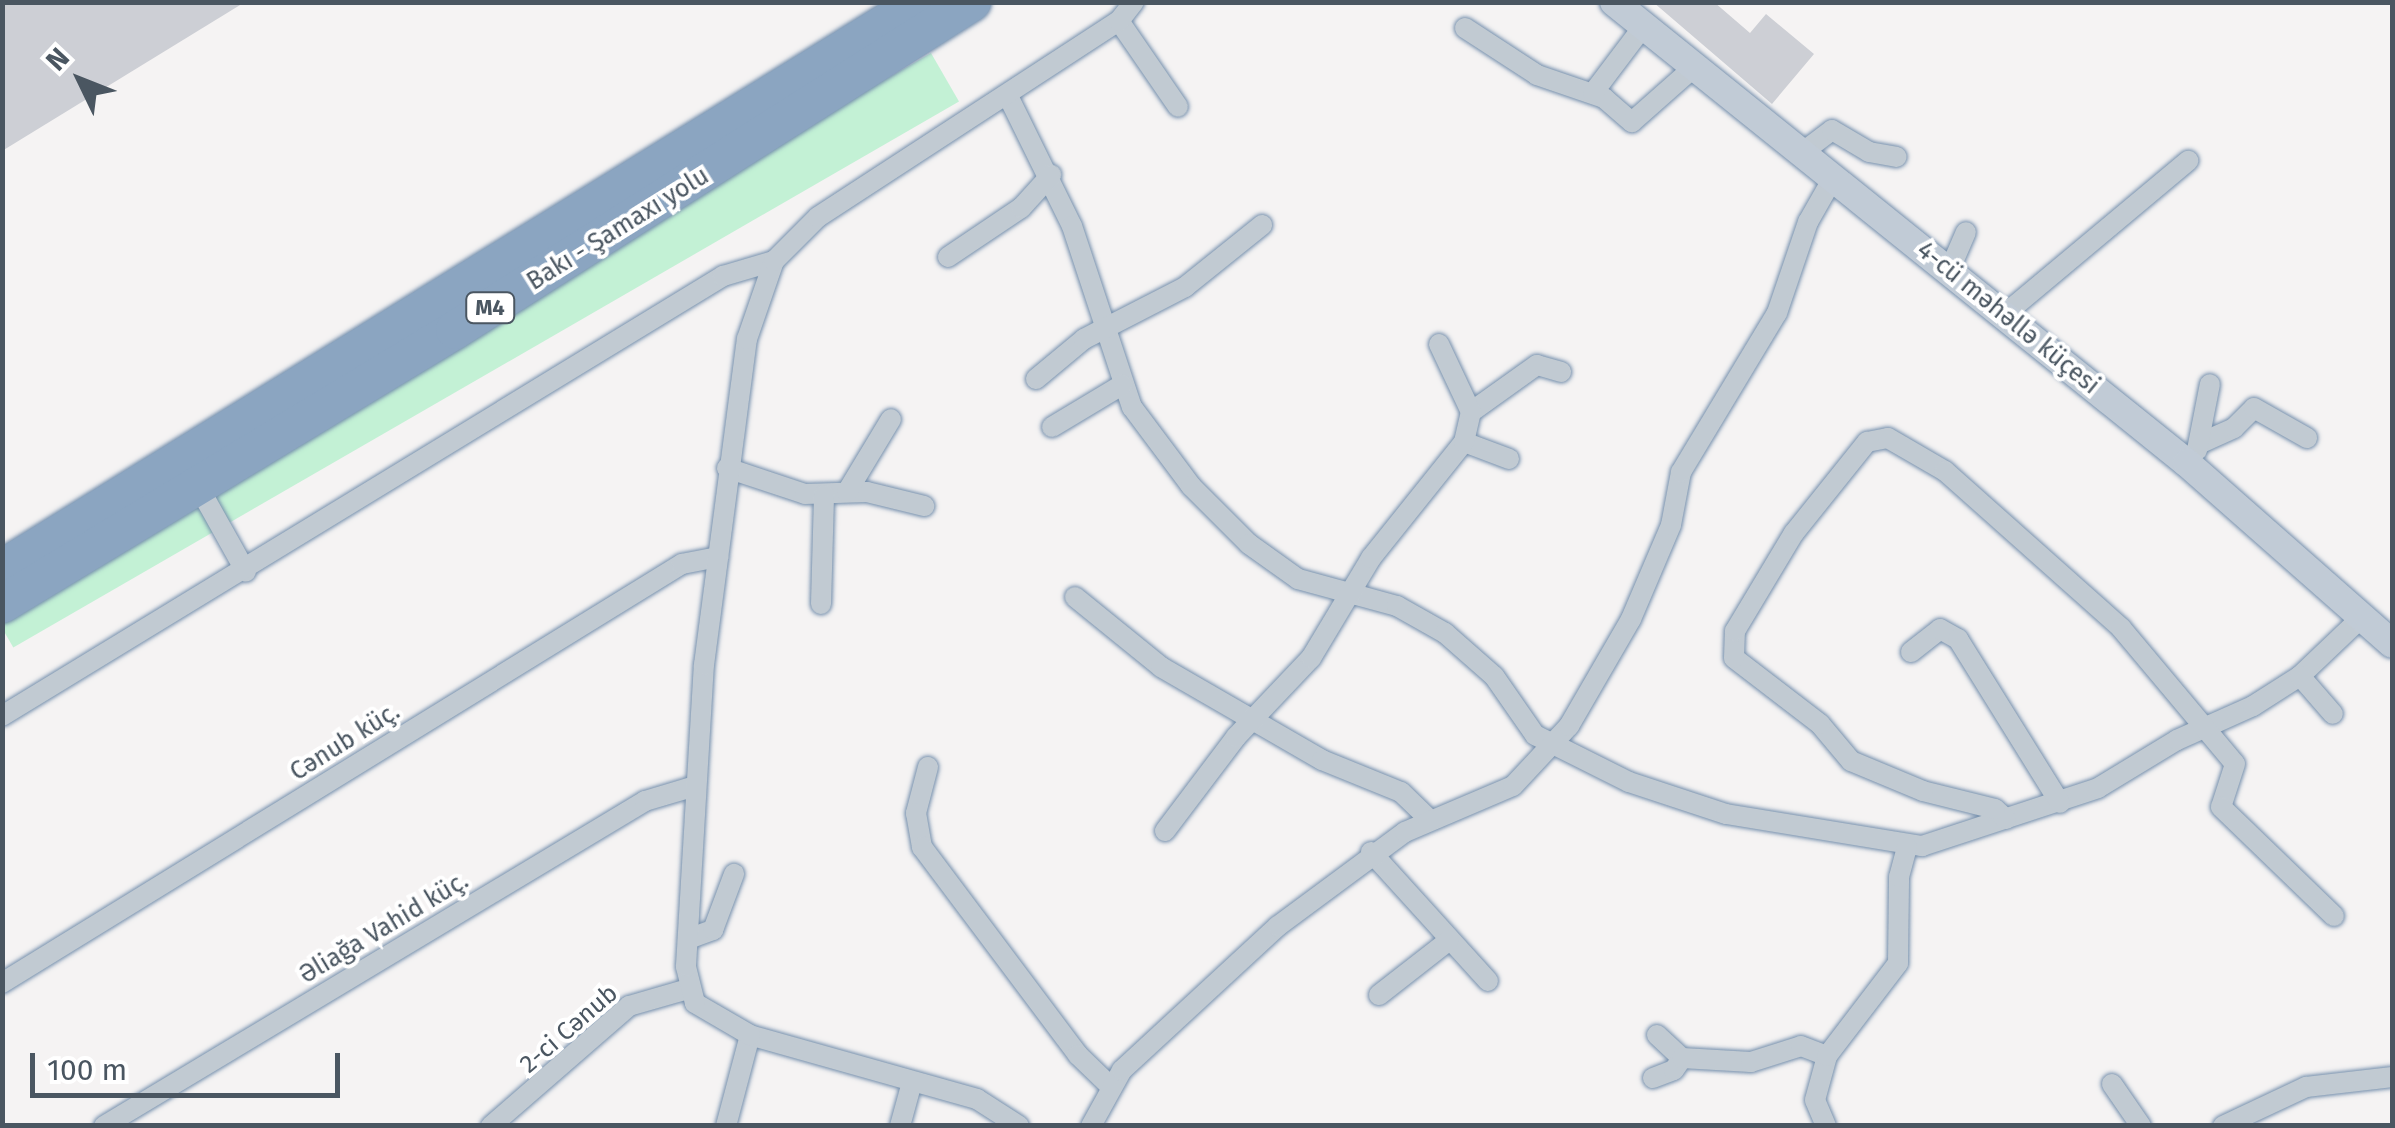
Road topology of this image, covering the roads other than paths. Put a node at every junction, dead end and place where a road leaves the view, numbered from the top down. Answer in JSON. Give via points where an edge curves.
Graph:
{"nodes":[{"id":1,"x":920,"y":2,"type":"edge"},
{"id":2,"x":972,"y":2,"type":"edge"},
{"id":3,"x":1134,"y":2,"type":"edge"},
{"id":4,"x":1614,"y":2,"type":"edge"},
{"id":5,"x":1119,"y":20,"type":"junction"},
{"id":6,"x":1643,"y":27,"type":"junction"},
{"id":7,"x":1465,"y":28,"type":"dead end"},
{"id":8,"x":1692,"y":69,"type":"junction"},
{"id":9,"x":1594,"y":93,"type":"junction"},
{"id":10,"x":1008,"y":96,"type":"junction"},
{"id":11,"x":1178,"y":107,"type":"dead end"},
{"id":12,"x":1799,"y":155,"type":"junction"},
{"id":13,"x":1897,"y":157,"type":"dead end"},
{"id":14,"x":2188,"y":161,"type":"dead end"},
{"id":15,"x":1051,"y":175,"type":"junction"},
{"id":16,"x":1832,"y":180,"type":"junction"},
{"id":17,"x":1262,"y":224,"type":"dead end"},
{"id":18,"x":1966,"y":232,"type":"dead end"},
{"id":19,"x":948,"y":257,"type":"dead end"},
{"id":20,"x":774,"y":261,"type":"junction"},
{"id":21,"x":1950,"y":270,"type":"junction"},
{"id":22,"x":2005,"y":314,"type":"junction"},
{"id":23,"x":1105,"y":328,"type":"junction"},
{"id":24,"x":1439,"y":344,"type":"dead end"},
{"id":25,"x":1561,"y":372,"type":"dead end"},
{"id":26,"x":1036,"y":379,"type":"dead end"},
{"id":27,"x":2210,"y":384,"type":"dead end"},
{"id":28,"x":1122,"y":385,"type":"junction"},
{"id":29,"x":1470,"y":412,"type":"junction"},
{"id":30,"x":891,"y":419,"type":"dead end"},
{"id":31,"x":1052,"y":427,"type":"dead end"},
{"id":32,"x":2306,"y":438,"type":"dead end"},
{"id":33,"x":1464,"y":442,"type":"junction"},
{"id":34,"x":2195,"y":453,"type":"junction"},
{"id":35,"x":1510,"y":459,"type":"dead end"},
{"id":36,"x":728,"y":468,"type":"junction"},
{"id":37,"x":198,"y":486,"type":"junction"},
{"id":38,"x":847,"y":492,"type":"junction"},
{"id":39,"x":824,"y":495,"type":"junction"},
{"id":40,"x":924,"y":506,"type":"dead end"},
{"id":41,"x":718,"y":556,"type":"junction"},
{"id":42,"x":2,"y":569,"type":"edge"},
{"id":43,"x":246,"y":572,"type":"junction"},
{"id":44,"x":1353,"y":594,"type":"junction"},
{"id":45,"x":1075,"y":597,"type":"dead end"},
{"id":46,"x":2,"y":604,"type":"edge"},
{"id":47,"x":821,"y":604,"type":"dead end"},
{"id":48,"x":2362,"y":617,"type":"junction"},
{"id":49,"x":2392,"y":644,"type":"edge"},
{"id":50,"x":1912,"y":652,"type":"dead end"},
{"id":51,"x":2300,"y":676,"type":"junction"},
{"id":52,"x":2333,"y":714,"type":"dead end"},
{"id":53,"x":2,"y":716,"type":"edge"},
{"id":54,"x":1251,"y":720,"type":"junction"},
{"id":55,"x":2207,"y":727,"type":"junction"},
{"id":56,"x":1552,"y":746,"type":"junction"},
{"id":57,"x":928,"y":767,"type":"dead end"},
{"id":58,"x":695,"y":786,"type":"junction"},
{"id":59,"x":2060,"y":803,"type":"junction"},
{"id":60,"x":2006,"y":819,"type":"junction"},
{"id":61,"x":1429,"y":820,"type":"junction"},
{"id":62,"x":1165,"y":832,"type":"dead end"},
{"id":63,"x":1907,"y":847,"type":"junction"},
{"id":64,"x":1372,"y":852,"type":"junction"},
{"id":65,"x":734,"y":874,"type":"dead end"},
{"id":66,"x":2334,"y":916,"type":"dead end"},
{"id":67,"x":688,"y":939,"type":"junction"},
{"id":68,"x":1448,"y":941,"type":"junction"},
{"id":69,"x":1488,"y":980,"type":"dead end"},
{"id":70,"x":2,"y":984,"type":"edge"},
{"id":71,"x":688,"y":988,"type":"junction"},
{"id":72,"x":1380,"y":995,"type":"dead end"},
{"id":73,"x":750,"y":1034,"type":"junction"},
{"id":74,"x":1657,"y":1035,"type":"dead end"},
{"id":75,"x":1827,"y":1056,"type":"junction"},
{"id":76,"x":1682,"y":1058,"type":"junction"},
{"id":77,"x":2392,"y":1077,"type":"edge"},
{"id":78,"x":1653,"y":1078,"type":"dead end"},
{"id":79,"x":912,"y":1082,"type":"junction"},
{"id":80,"x":1108,"y":1084,"type":"junction"},
{"id":81,"x":2112,"y":1084,"type":"dead end"},
{"id":82,"x":104,"y":1126,"type":"edge"},
{"id":83,"x":491,"y":1126,"type":"edge"},
{"id":84,"x":726,"y":1126,"type":"edge"},
{"id":85,"x":900,"y":1126,"type":"edge"},
{"id":86,"x":1019,"y":1126,"type":"edge"},
{"id":87,"x":1090,"y":1126,"type":"edge"},
{"id":88,"x":1826,"y":1126,"type":"edge"},
{"id":89,"x":2141,"y":1126,"type":"edge"},
{"id":90,"x":2223,"y":1126,"type":"edge"}],
"edges":[{"from":1,"to":42,"type":"highway","name":"Bakı - Şamaxı yolu","number":"M4"},
{"from":2,"to":37,"type":"highway","name":"Bakı - Şamaxı yolu","number":"M4"},
{"from":3,"to":5,"type":"street"},
{"from":4,"to":6,"type":"street","name":"4-cü məhəllə küçesi"},
{"from":5,"to":10,"type":"street"},
{"from":5,"to":11,"type":"street"},
{"from":6,"to":8,"type":"street","name":"4-cü məhəllə küçesi"},
{"from":6,"to":9,"type":"street"},
{"from":7,"to":9,"type":"street","via":[[1538,75]]},
{"from":8,"to":9,"type":"street","via":[[1632,122]]},
{"from":8,"to":12,"type":"street","name":"4-cü məhəllə küçesi"},
{"from":10,"to":15,"type":"street"},
{"from":10,"to":20,"type":"street","via":[[818,217]]},
{"from":12,"to":13,"type":"street","via":[[1832,130],[1869,152]]},
{"from":12,"to":16,"type":"street","name":"4-cü məhəllə küçesi"},
{"from":14,"to":22,"type":"street"},
{"from":15,"to":19,"type":"street","via":[[1021,208]]},
{"from":15,"to":23,"type":"street"},
{"from":16,"to":21,"type":"street","name":"4-cü məhəllə küçesi"},
{"from":16,"to":56,"type":"street","via":[[1808,222],[1777,313],[1678,480],[1672,525],[1631,618],[1590,696]]},
{"from":17,"to":23,"type":"street","via":[[1185,287]]},
{"from":18,"to":21,"type":"street"},
{"from":20,"to":36,"type":"street","via":[[747,339]]},
{"from":20,"to":43,"type":"street","via":[[723,276]]},
{"from":21,"to":22,"type":"street","name":"4-cü məhəllə küçesi"},
{"from":22,"to":34,"type":"street","name":"4-cü məhəllə küçesi"},
{"from":23,"to":26,"type":"street"},
{"from":23,"to":28,"type":"street"},
{"from":24,"to":29,"type":"street"},
{"from":25,"to":29,"type":"street","via":[[1537,365]]},
{"from":27,"to":34,"type":"street"},
{"from":28,"to":31,"type":"street"},
{"from":28,"to":44,"type":"street","via":[[1167,459],[1249,544],[1298,579]]},
{"from":29,"to":33,"type":"street"},
{"from":30,"to":38,"type":"street"},
{"from":32,"to":34,"type":"street","via":[[2254,408]]},
{"from":33,"to":35,"type":"street"},
{"from":33,"to":44,"type":"street","via":[[1382,542]]},
{"from":34,"to":48,"type":"street","name":"4-cü məhəllə küçesi"},
{"from":36,"to":39,"type":"street"},
{"from":36,"to":41,"type":"street"},
{"from":37,"to":43,"type":"street"},
{"from":37,"to":46,"type":"highway","name":"Bakı - Şamaxı yolu","number":"M4"},
{"from":38,"to":39,"type":"street"},
{"from":38,"to":40,"type":"street"},
{"from":39,"to":47,"type":"street"},
{"from":41,"to":58,"type":"street"},
{"from":41,"to":70,"type":"street","name":"Cənub küç.","via":[[682,564]]},
{"from":43,"to":53,"type":"street"},
{"from":44,"to":54,"type":"street","via":[[1311,658]]},
{"from":44,"to":56,"type":"street","via":[[1397,606],[1445,632],[1485,666],[1524,722]]},
{"from":45,"to":54,"type":"street","via":[[1141,654]]},
{"from":48,"to":49,"type":"street","name":"4-cü məhəllə küçesi"},
{"from":48,"to":51,"type":"street"},
{"from":50,"to":59,"type":"street","via":[[1940,629],[1958,639]]},
{"from":51,"to":52,"type":"street"},
{"from":51,"to":55,"type":"street"},
{"from":54,"to":61,"type":"street","via":[[1322,760],[1401,792]]},
{"from":54,"to":62,"type":"street"},
{"from":55,"to":59,"type":"street"},
{"from":55,"to":60,"type":"street","via":[[2121,628],[1945,470],[1888,438],[1867,442],[1794,533],[1735,631],[1734,658],[1820,724],[1851,761],[1923,791],[1995,809]]},
{"from":55,"to":66,"type":"street","via":[[2235,764],[2221,808]]},
{"from":56,"to":61,"type":"street","via":[[1513,786]]},
{"from":56,"to":63,"type":"street","via":[[1706,809]]},
{"from":57,"to":80,"type":"street","via":[[916,813],[922,847],[1078,1055]]},
{"from":58,"to":67,"type":"street"},
{"from":58,"to":82,"type":"street","name":"Əliağa Vahid küç.","via":[[645,801]]},
{"from":59,"to":60,"type":"street"},
{"from":60,"to":63,"type":"street"},
{"from":61,"to":64,"type":"street"},
{"from":63,"to":75,"type":"street","via":[[1899,878],[1898,963]]},
{"from":64,"to":68,"type":"street"},
{"from":64,"to":80,"type":"street","via":[[1278,926]]},
{"from":65,"to":67,"type":"street","via":[[713,930]]},
{"from":67,"to":71,"type":"street"},
{"from":68,"to":69,"type":"street"},
{"from":68,"to":72,"type":"street"},
{"from":71,"to":73,"type":"street","via":[[710,1016]]},
{"from":71,"to":83,"type":"street","name":"2-ci Cənub","via":[[629,1006]]},
{"from":73,"to":79,"type":"street"},
{"from":73,"to":84,"type":"street"},
{"from":74,"to":76,"type":"street"},
{"from":75,"to":76,"type":"street","via":[[1801,1046],[1750,1062]]},
{"from":75,"to":88,"type":"street","via":[[1815,1100]]},
{"from":76,"to":78,"type":"street","via":[[1674,1070]]},
{"from":77,"to":90,"type":"street","via":[[2306,1087]]},
{"from":79,"to":85,"type":"street"},
{"from":79,"to":86,"type":"street","via":[[977,1100]]},
{"from":80,"to":87,"type":"street"},
{"from":81,"to":89,"type":"street"}]}
